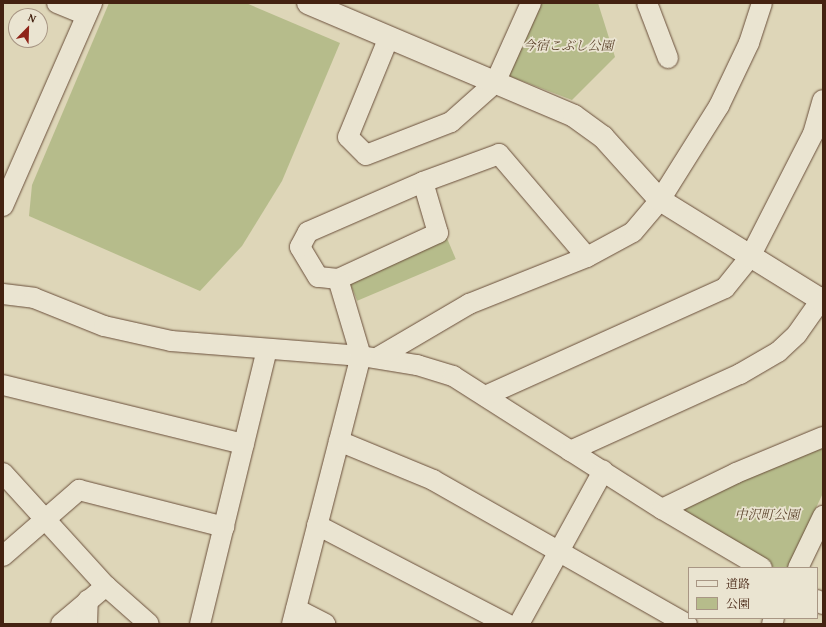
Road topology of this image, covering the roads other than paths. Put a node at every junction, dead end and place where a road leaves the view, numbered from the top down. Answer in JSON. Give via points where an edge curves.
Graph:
{"nodes":[{"id":1,"x":57,"y":3,"type":"edge"},
{"id":2,"x":308,"y":3,"type":"edge"},
{"id":3,"x":531,"y":3,"type":"edge"},
{"id":4,"x":647,"y":3,"type":"edge"},
{"id":5,"x":762,"y":3,"type":"edge"},
{"id":6,"x":89,"y":9,"type":"edge"},
{"id":7,"x":389,"y":38,"type":"junction"},
{"id":8,"x":668,"y":58,"type":"dead end"},
{"id":9,"x":495,"y":83,"type":"junction"},
{"id":10,"x":823,"y":100,"type":"edge"},
{"id":11,"x":423,"y":182,"type":"junction"},
{"id":12,"x":660,"y":200,"type":"junction"},
{"id":13,"x":3,"y":206,"type":"edge"},
{"id":14,"x":587,"y":257,"type":"junction"},
{"id":15,"x":750,"y":257,"type":"junction"},
{"id":16,"x":338,"y":279,"type":"junction"},
{"id":17,"x":3,"y":294,"type":"edge"},
{"id":18,"x":822,"y":300,"type":"edge"},
{"id":19,"x":268,"y":349,"type":"junction"},
{"id":20,"x":369,"y":357,"type":"junction"},
{"id":21,"x":3,"y":385,"type":"edge"},
{"id":22,"x":485,"y":396,"type":"junction"},
{"id":23,"x":823,"y":437,"type":"edge"},
{"id":24,"x":339,"y":442,"type":"junction"},
{"id":25,"x":244,"y":444,"type":"junction"},
{"id":26,"x":570,"y":451,"type":"junction"},
{"id":27,"x":603,"y":471,"type":"junction"},
{"id":28,"x":3,"y":473,"type":"edge"},
{"id":29,"x":662,"y":509,"type":"junction"},
{"id":30,"x":823,"y":516,"type":"edge"},
{"id":31,"x":45,"y":519,"type":"junction"},
{"id":32,"x":317,"y":525,"type":"junction"},
{"id":33,"x":224,"y":527,"type":"junction"},
{"id":34,"x":559,"y":551,"type":"junction"},
{"id":35,"x":3,"y":556,"type":"edge"},
{"id":36,"x":760,"y":567,"type":"edge"},
{"id":37,"x":798,"y":567,"type":"edge"},
{"id":38,"x":106,"y":586,"type":"junction"},
{"id":39,"x":88,"y":600,"type":"junction"},
{"id":40,"x":294,"y":616,"type":"edge"},
{"id":41,"x":61,"y":624,"type":"edge"},
{"id":42,"x":87,"y":624,"type":"edge"},
{"id":43,"x":149,"y":624,"type":"edge"},
{"id":44,"x":200,"y":624,"type":"edge"},
{"id":45,"x":324,"y":624,"type":"edge"},
{"id":46,"x":507,"y":624,"type":"edge"},
{"id":47,"x":519,"y":624,"type":"edge"},
{"id":48,"x":687,"y":624,"type":"edge"}],
"edges":[{"from":1,"to":6,"type":"street"},
{"from":2,"to":7,"type":"street"},
{"from":3,"to":9,"type":"street"},
{"from":4,"to":8,"type":"street"},
{"from":5,"to":12,"type":"street","via":[[749,43],[719,106]]},
{"from":6,"to":13,"type":"street"},
{"from":7,"to":9,"type":"street"},
{"from":7,"to":9,"type":"street","via":[[348,137],[366,155],[451,122]]},
{"from":9,"to":12,"type":"street","via":[[580,121],[603,137]]},
{"from":10,"to":15,"type":"street","via":[[813,134]]},
{"from":11,"to":14,"type":"street","via":[[499,154]]},
{"from":11,"to":16,"type":"street","via":[[438,233]]},
{"from":11,"to":16,"type":"street","via":[[308,232],[300,248],[314,271],[318,277]]},
{"from":12,"to":14,"type":"street","via":[[633,232]]},
{"from":12,"to":15,"type":"street"},
{"from":14,"to":20,"type":"street","via":[[469,304]]},
{"from":15,"to":18,"type":"street"},
{"from":15,"to":22,"type":"street","via":[[724,288]]},
{"from":16,"to":20,"type":"street"},
{"from":17,"to":19,"type":"street","via":[[34,298],[104,326],[171,341]]},
{"from":18,"to":26,"type":"street","via":[[797,334],[778,352],[740,374]]},
{"from":19,"to":20,"type":"street"},
{"from":19,"to":25,"type":"street"},
{"from":20,"to":22,"type":"street","via":[[417,365],[452,376]]},
{"from":20,"to":24,"type":"street"},
{"from":21,"to":25,"type":"street"},
{"from":22,"to":26,"type":"street"},
{"from":23,"to":29,"type":"street","via":[[736,473]]},
{"from":24,"to":32,"type":"street"},
{"from":24,"to":34,"type":"street","via":[[434,480]]},
{"from":25,"to":33,"type":"street"},
{"from":26,"to":27,"type":"street"},
{"from":27,"to":29,"type":"street"},
{"from":27,"to":34,"type":"street"},
{"from":28,"to":31,"type":"street"},
{"from":29,"to":36,"type":"street"},
{"from":30,"to":37,"type":"street"},
{"from":31,"to":33,"type":"street","via":[[79,490]]},
{"from":31,"to":35,"type":"street"},
{"from":31,"to":38,"type":"street"},
{"from":32,"to":40,"type":"street"},
{"from":32,"to":46,"type":"street"},
{"from":33,"to":44,"type":"street"},
{"from":34,"to":47,"type":"street"},
{"from":34,"to":48,"type":"street"},
{"from":38,"to":39,"type":"street"},
{"from":38,"to":43,"type":"street"},
{"from":39,"to":41,"type":"street"},
{"from":39,"to":42,"type":"street"},
{"from":40,"to":45,"type":"street"}]}
